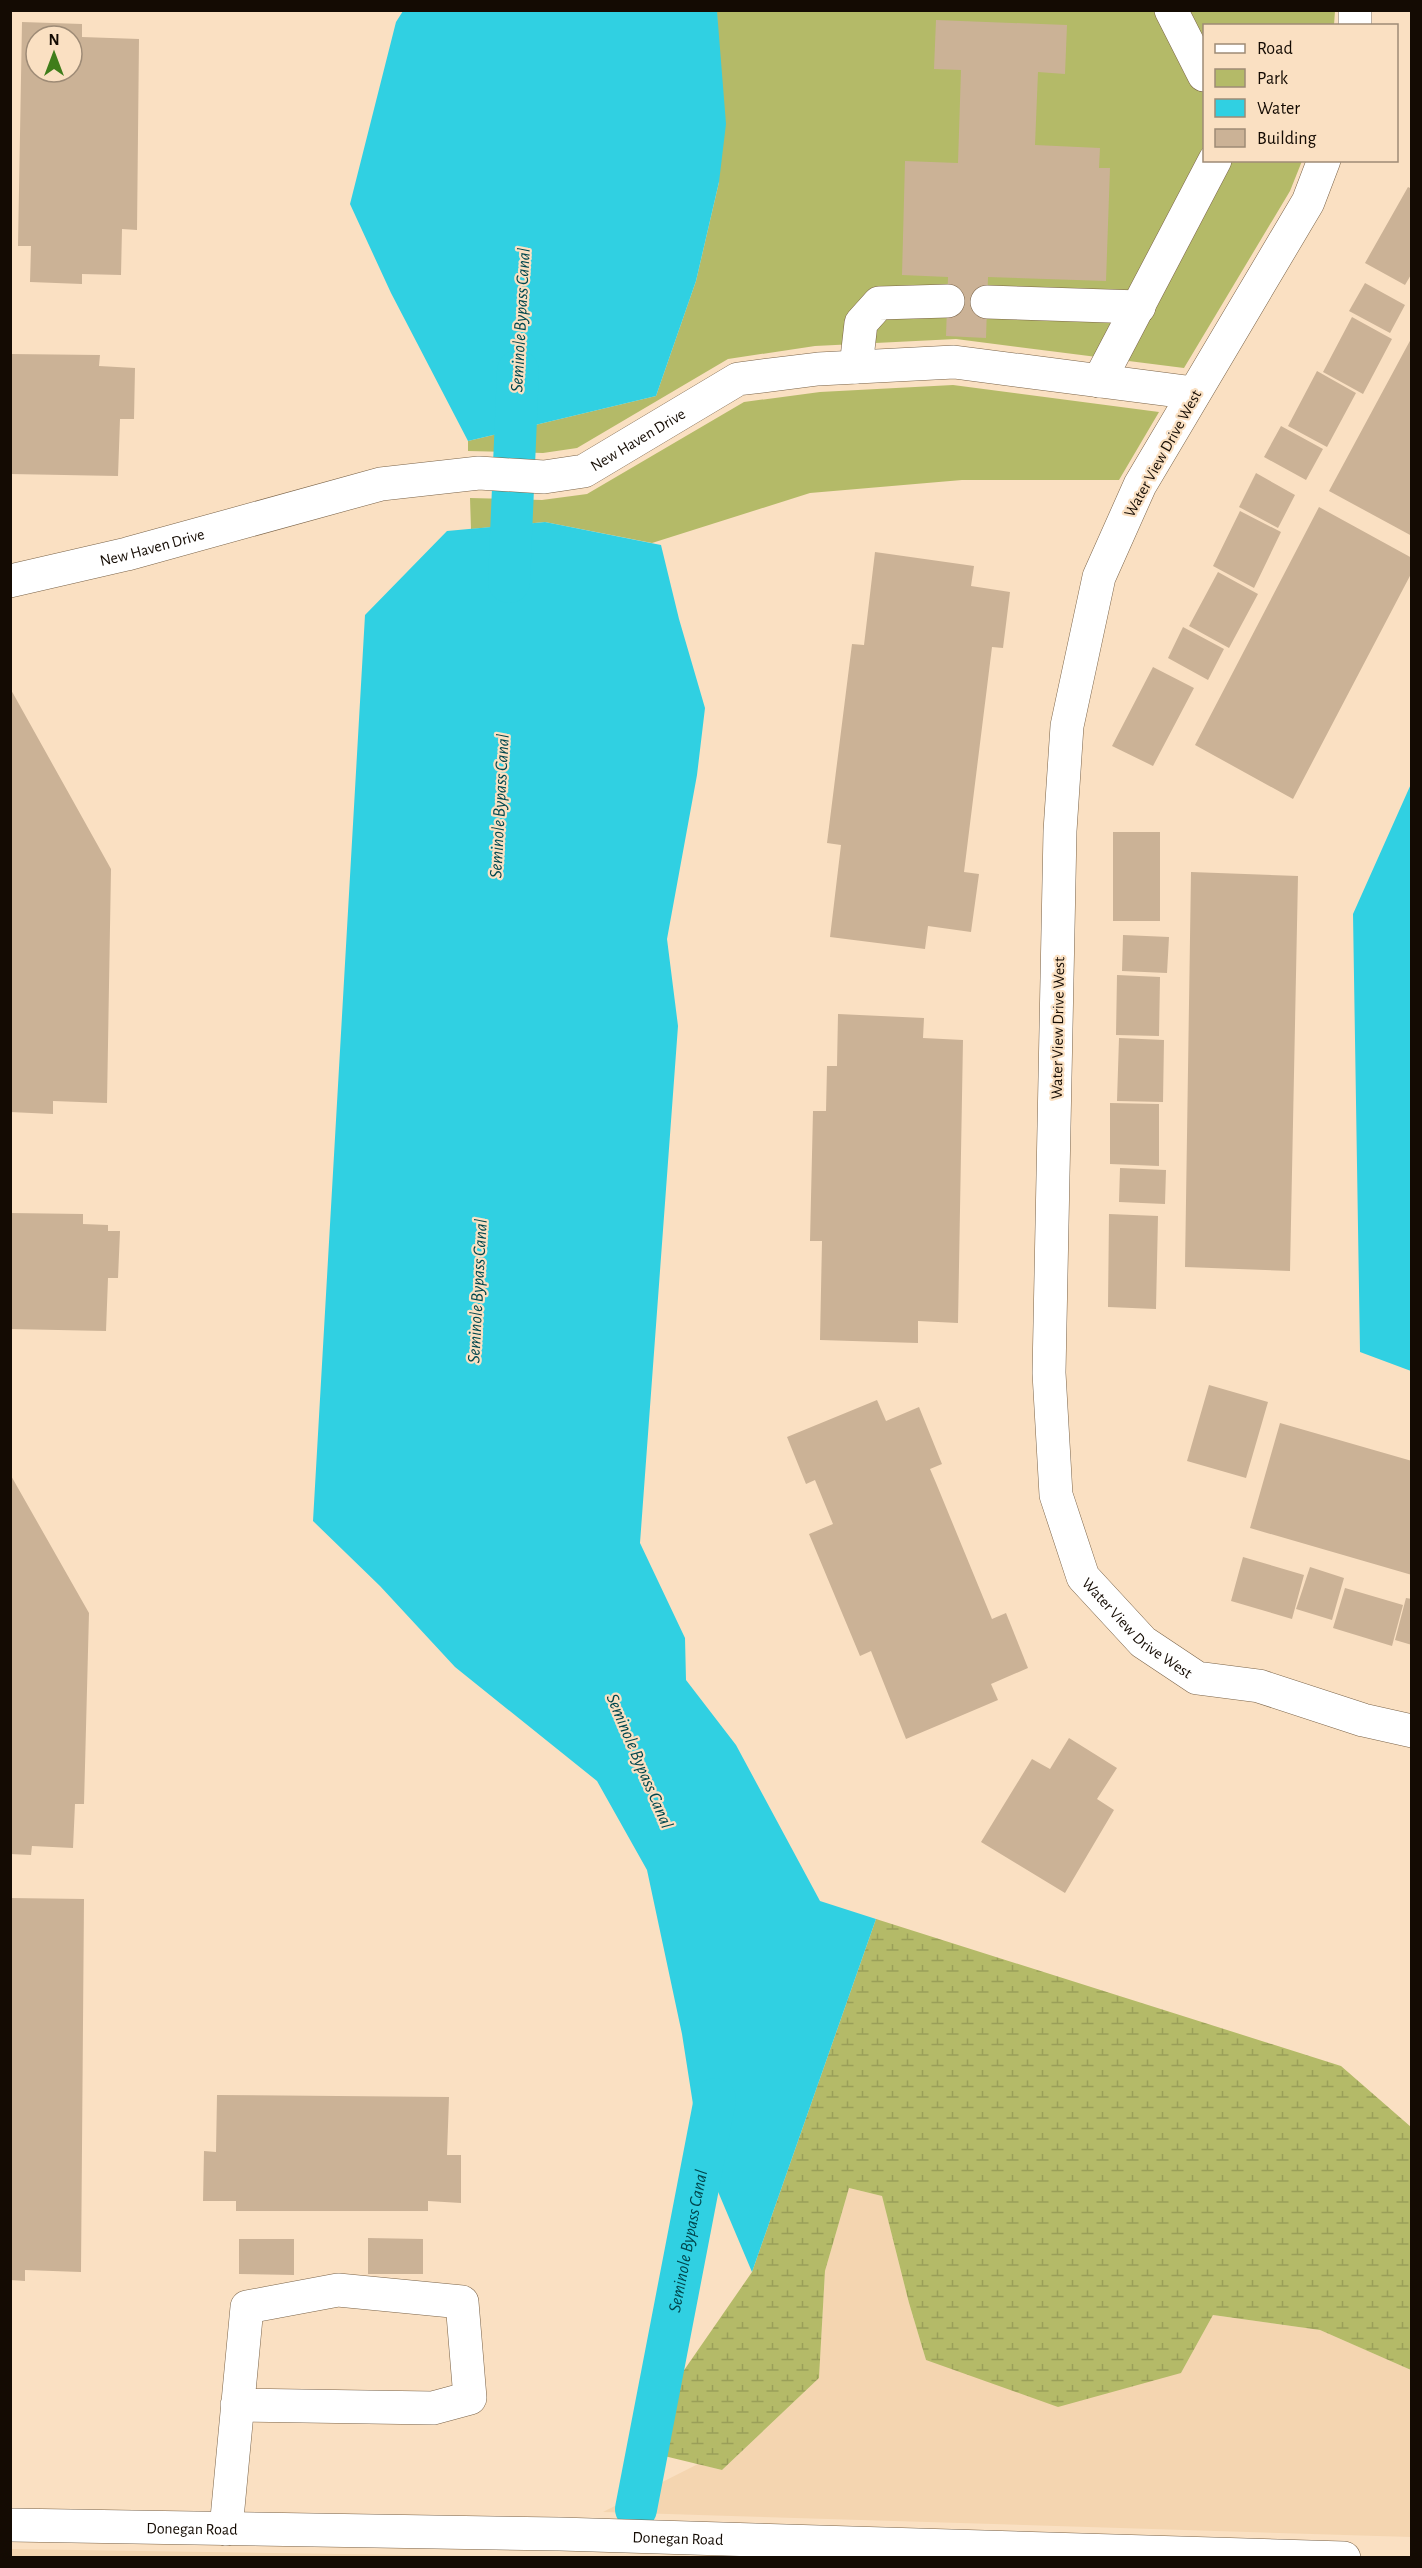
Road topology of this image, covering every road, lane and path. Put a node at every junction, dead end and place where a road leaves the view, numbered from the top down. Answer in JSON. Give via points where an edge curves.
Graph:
{"nodes":[{"id":1,"x":1171,"y":10,"type":"edge"},
{"id":2,"x":1203,"y":73,"type":"edge"},
{"id":3,"x":1214,"y":162,"type":"edge"},
{"id":4,"x":1323,"y":162,"type":"edge"},
{"id":5,"x":948,"y":301,"type":"dead end"},
{"id":6,"x":987,"y":302,"type":"dead end"},
{"id":7,"x":1139,"y":307,"type":"junction"},
{"id":8,"x":856,"y":367,"type":"junction"},
{"id":9,"x":1099,"y":381,"type":"junction"},
{"id":10,"x":1194,"y":393,"type":"junction"},
{"id":11,"x":10,"y":581,"type":"edge"},
{"id":12,"x":1412,"y":1731,"type":"edge"},
{"id":13,"x":237,"y":2405,"type":"junction"},
{"id":14,"x":10,"y":2525,"type":"edge"},
{"id":15,"x":226,"y":2529,"type":"junction"},
{"id":16,"x":464,"y":2545,"type":"edge"},
{"id":17,"x":998,"y":2552,"type":"edge"},
{"id":18,"x":1344,"y":2558,"type":"edge"}],
"edges":[{"from":1,"to":2,"type":"street"},
{"from":3,"to":7,"type":"street"},
{"from":4,"to":10,"type":"street","name":"Water View Drive West","via":[[1308,202]]},
{"from":5,"to":8,"type":"street","via":[[879,303],[861,323]]},
{"from":6,"to":7,"type":"street"},
{"from":7,"to":9,"type":"street"},
{"from":8,"to":9,"type":"street","name":"New Haven Drive","via":[[954,362]]},
{"from":8,"to":11,"type":"street","name":"New Haven Drive","via":[[738,379],[584,471],[544,477],[479,473],[381,484],[127,554]]},
{"from":9,"to":10,"type":"street","name":"New Haven Drive"},
{"from":10,"to":12,"type":"street","name":"Water View Drive West","via":[[1140,485],[1099,577],[1067,726],[1060,831],[1049,1373],[1056,1495],[1083,1577],[1143,1642],[1197,1678],[1259,1686],[1363,1720]]},
{"from":13,"to":13,"type":"street","via":[[247,2307],[338,2290],[462,2302],[470,2398],[433,2408]]},
{"from":13,"to":15,"type":"street"},
{"from":14,"to":15,"type":"street","name":"Donegan Road"},
{"from":15,"to":16,"type":"street","name":"Donegan Road"},
{"from":16,"to":17,"type":"street","name":"Donegan Road"},
{"from":17,"to":18,"type":"street","name":"Donegan Road"}]}
